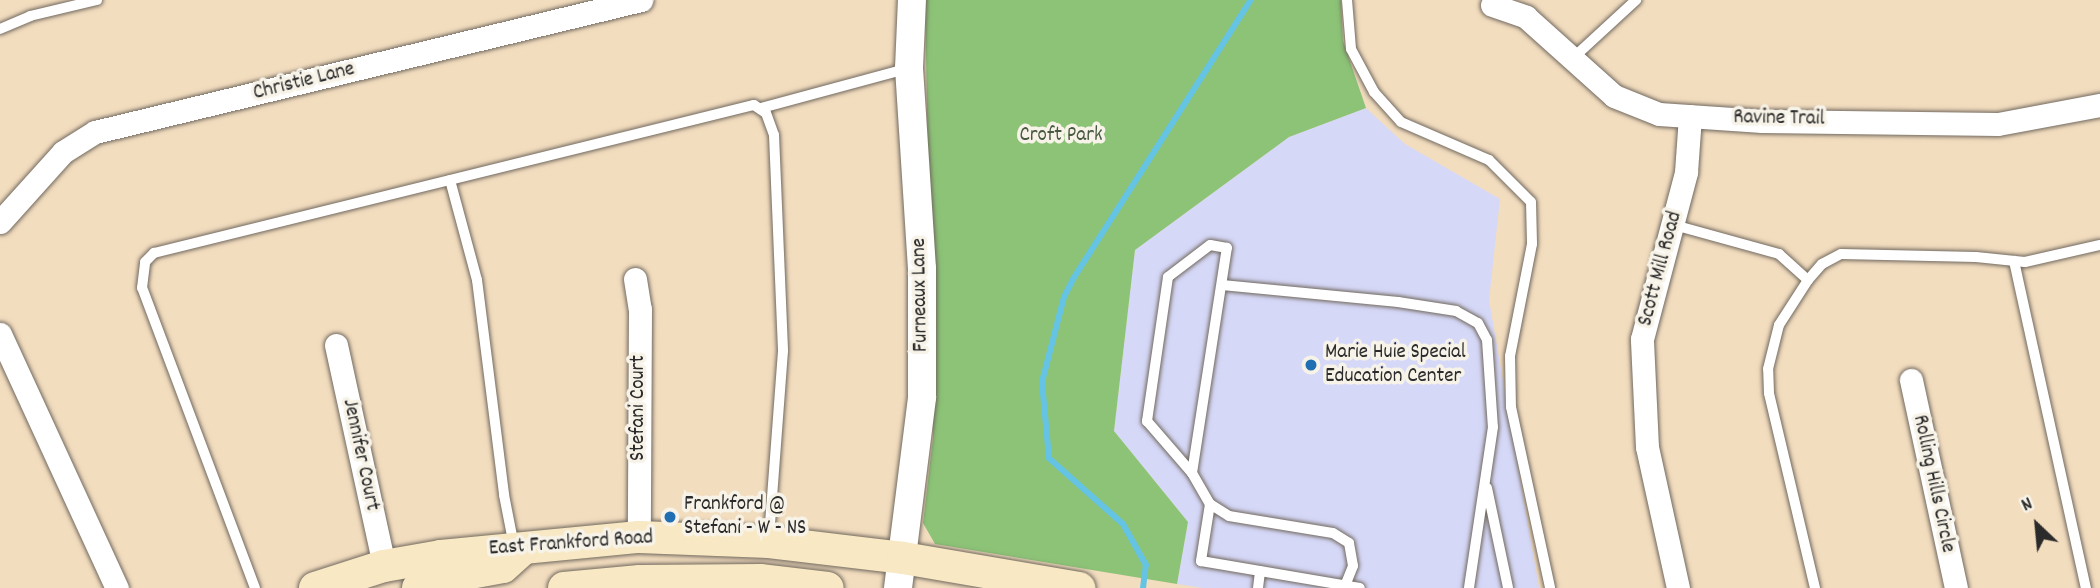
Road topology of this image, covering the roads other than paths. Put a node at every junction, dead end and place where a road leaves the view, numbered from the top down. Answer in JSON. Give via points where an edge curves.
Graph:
{"nodes":[{"id":1,"x":97,"y":0,"type":"edge"},
{"id":2,"x":640,"y":0,"type":"edge"},
{"id":3,"x":912,"y":0,"type":"edge"},
{"id":4,"x":1347,"y":0,"type":"edge"},
{"id":5,"x":1636,"y":0,"type":"edge"},
{"id":6,"x":1491,"y":3,"type":"edge"},
{"id":7,"x":0,"y":29,"type":"edge"},
{"id":8,"x":1573,"y":58,"type":"junction"},
{"id":9,"x":909,"y":68,"type":"junction"},
{"id":10,"x":2100,"y":105,"type":"edge"},
{"id":11,"x":761,"y":108,"type":"junction"},
{"id":12,"x":1690,"y":116,"type":"junction"},
{"id":13,"x":450,"y":180,"type":"junction"},
{"id":14,"x":0,"y":222,"type":"edge"},
{"id":15,"x":1674,"y":225,"type":"junction"},
{"id":16,"x":2100,"y":245,"type":"edge"},
{"id":17,"x":2014,"y":261,"type":"junction"},
{"id":18,"x":635,"y":279,"type":"dead end"},
{"id":19,"x":1808,"y":280,"type":"junction"},
{"id":20,"x":1222,"y":285,"type":"junction"},
{"id":21,"x":0,"y":334,"type":"edge"},
{"id":22,"x":336,"y":345,"type":"dead end"},
{"id":23,"x":1911,"y":380,"type":"dead end"},
{"id":24,"x":1192,"y":473,"type":"junction"},
{"id":25,"x":1485,"y":480,"type":"junction"},
{"id":26,"x":1210,"y":504,"type":"junction"},
{"id":27,"x":639,"y":537,"type":"junction"},
{"id":28,"x":769,"y":542,"type":"junction"},
{"id":29,"x":521,"y":545,"type":"junction"},
{"id":30,"x":384,"y":566,"type":"junction"},
{"id":31,"x":1260,"y":571,"type":"junction"},
{"id":32,"x":900,"y":573,"type":"edge"},
{"id":33,"x":640,"y":584,"type":"edge"},
{"id":34,"x":777,"y":585,"type":"edge"},
{"id":35,"x":1344,"y":587,"type":"edge"},
{"id":36,"x":117,"y":588,"type":"edge"},
{"id":37,"x":255,"y":588,"type":"edge"},
{"id":38,"x":315,"y":588,"type":"edge"},
{"id":39,"x":418,"y":588,"type":"edge"},
{"id":40,"x":564,"y":588,"type":"edge"},
{"id":41,"x":828,"y":588,"type":"edge"},
{"id":42,"x":1078,"y":588,"type":"edge"},
{"id":43,"x":1258,"y":588,"type":"edge"},
{"id":44,"x":1360,"y":588,"type":"edge"},
{"id":45,"x":1469,"y":588,"type":"edge"},
{"id":46,"x":1508,"y":588,"type":"edge"},
{"id":47,"x":1550,"y":588,"type":"edge"},
{"id":48,"x":1678,"y":588,"type":"edge"},
{"id":49,"x":1815,"y":588,"type":"edge"},
{"id":50,"x":1956,"y":588,"type":"edge"},
{"id":51,"x":2086,"y":588,"type":"edge"}],
"edges":[{"from":1,"to":7,"type":"lane","via":[[30,16]]},
{"from":2,"to":14,"type":"street","name":"Christie Lane","via":[[95,132],[63,152]]},
{"from":3,"to":9,"type":"street","name":"Furneaux Lane"},
{"from":4,"to":47,"type":"lane","via":[[1352,49],[1374,92],[1401,122],[1489,160],[1531,202],[1532,244],[1510,356],[1511,407]]},
{"from":5,"to":8,"type":"lane"},
{"from":6,"to":8,"type":"street","name":"Ravine Trail","via":[[1527,17]]},
{"from":8,"to":12,"type":"street","name":"Ravine Trail","via":[[1614,96],[1635,108]]},
{"from":9,"to":11,"type":"lane"},
{"from":9,"to":32,"type":"street","name":"Furneaux Lane","via":[[922,268],[922,397]]},
{"from":10,"to":12,"type":"street","name":"Ravine Trail","via":[[1998,124]]},
{"from":11,"to":13,"type":"lane","via":[[754,105]]},
{"from":11,"to":28,"type":"lane","via":[[774,135],[783,351]]},
{"from":12,"to":15,"type":"street","name":"Scott Mill Road","via":[[1686,172]]},
{"from":13,"to":29,"type":"lane","via":[[477,280]]},
{"from":13,"to":37,"type":"lane","via":[[154,253],[145,262],[142,288]]},
{"from":15,"to":19,"type":"lane","via":[[1779,254]]},
{"from":15,"to":48,"type":"street","name":"Scott Mill Road","via":[[1642,339],[1641,389],[1647,447]]},
{"from":16,"to":17,"type":"lane"},
{"from":17,"to":19,"type":"lane","via":[[1842,254],[1822,264]]},
{"from":17,"to":51,"type":"lane"},
{"from":18,"to":27,"type":"street","name":"Stefani Court","via":[[640,309]]},
{"from":19,"to":49,"type":"lane","via":[[1779,325],[1768,369],[1769,393]]},
{"from":20,"to":24,"type":"lane"},
{"from":20,"to":24,"type":"lane","via":[[1227,247],[1210,245],[1168,277],[1147,421]]},
{"from":20,"to":25,"type":"lane","via":[[1398,302],[1456,311],[1478,323],[1487,340],[1493,427]]},
{"from":21,"to":36,"type":"street"},
{"from":22,"to":30,"type":"street","name":"Jennifer Court"},
{"from":23,"to":50,"type":"street","name":"Rolling Hills Circle"},
{"from":24,"to":26,"type":"lane"},
{"from":25,"to":45,"type":"lane"},
{"from":25,"to":46,"type":"lane"},
{"from":26,"to":31,"type":"lane","via":[[1201,561]]},
{"from":26,"to":35,"type":"lane","via":[[1229,516],[1333,534],[1349,543],[1353,566]]},
{"from":27,"to":28,"type":"main road","name":"East Frankford Road"},
{"from":27,"to":29,"type":"main road","name":"East Frankford Road"},
{"from":28,"to":32,"type":"main road","name":"East Frankford Road"},
{"from":29,"to":30,"type":"main road","name":"East Frankford Road"},
{"from":29,"to":39,"type":"main road","via":[[503,567],[438,579]]},
{"from":30,"to":38,"type":"main road","name":"East Frankford Road"},
{"from":31,"to":35,"type":"lane"},
{"from":31,"to":43,"type":"lane"},
{"from":32,"to":42,"type":"main road","name":"East Frankford Road"},
{"from":33,"to":34,"type":"main road","name":"East Frankford Road"},
{"from":33,"to":40,"type":"main road","name":"East Frankford Road"},
{"from":34,"to":41,"type":"main road","name":"East Frankford Road"},
{"from":35,"to":44,"type":"lane"}]}
